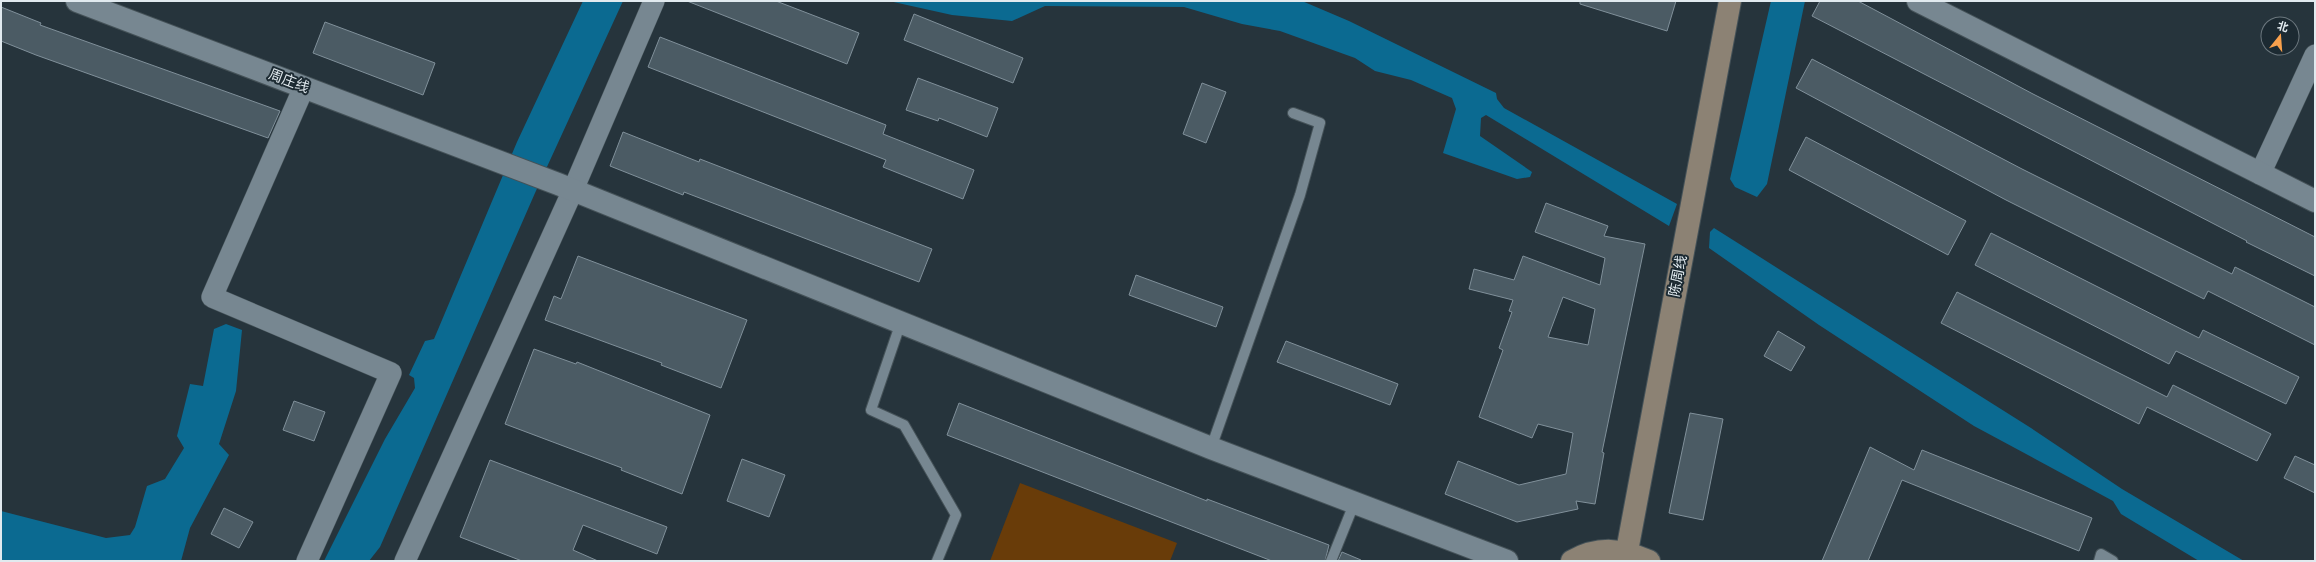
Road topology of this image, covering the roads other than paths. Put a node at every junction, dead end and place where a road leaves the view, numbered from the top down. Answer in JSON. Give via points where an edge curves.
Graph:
{"nodes":[{"id":1,"x":77,"y":1,"type":"edge"},
{"id":2,"x":654,"y":1,"type":"edge"},
{"id":3,"x":1730,"y":1,"type":"edge"},
{"id":4,"x":1918,"y":1,"type":"edge"},
{"id":5,"x":2315,"y":55,"type":"edge"},
{"id":6,"x":304,"y":87,"type":"junction"},
{"id":7,"x":1293,"y":113,"type":"dead end"},
{"id":8,"x":2260,"y":174,"type":"junction"},
{"id":9,"x":565,"y":187,"type":"junction"},
{"id":10,"x":2315,"y":201,"type":"edge"},
{"id":11,"x":901,"y":322,"type":"junction"},
{"id":12,"x":1212,"y":448,"type":"junction"},
{"id":13,"x":1354,"y":504,"type":"junction"},
{"id":14,"x":1627,"y":551,"type":"junction"},
{"id":15,"x":307,"y":561,"type":"edge"},
{"id":16,"x":405,"y":561,"type":"edge"},
{"id":17,"x":937,"y":561,"type":"edge"},
{"id":18,"x":1331,"y":561,"type":"edge"},
{"id":19,"x":1507,"y":561,"type":"edge"},
{"id":20,"x":1572,"y":561,"type":"edge"},
{"id":21,"x":1649,"y":561,"type":"edge"},
{"id":22,"x":2099,"y":561,"type":"edge"},
{"id":23,"x":2113,"y":561,"type":"edge"}],
"edges":[{"from":1,"to":6,"type":"street","name":"周庄线"},
{"from":2,"to":9,"type":"street"},
{"from":3,"to":14,"type":"main road","name":"陈周线"},
{"from":4,"to":8,"type":"street"},
{"from":5,"to":8,"type":"street"},
{"from":6,"to":9,"type":"street","name":"周庄线"},
{"from":6,"to":15,"type":"street","via":[[212,298],[391,373]]},
{"from":7,"to":12,"type":"lane","via":[[1320,123],[1300,195]]},
{"from":8,"to":10,"type":"street"},
{"from":9,"to":11,"type":"street","name":"周庄线"},
{"from":9,"to":16,"type":"street"},
{"from":11,"to":12,"type":"street","name":"周庄线"},
{"from":11,"to":17,"type":"lane","via":[[871,410],[904,425],[956,515]]},
{"from":12,"to":13,"type":"street","name":"周庄线"},
{"from":13,"to":18,"type":"lane"},
{"from":13,"to":19,"type":"street","name":"周庄线"},
{"from":14,"to":20,"type":"main road","via":[[1599,551]]},
{"from":14,"to":21,"type":"main road"},
{"from":22,"to":23,"type":"lane","via":[[2102,554]]}]}
